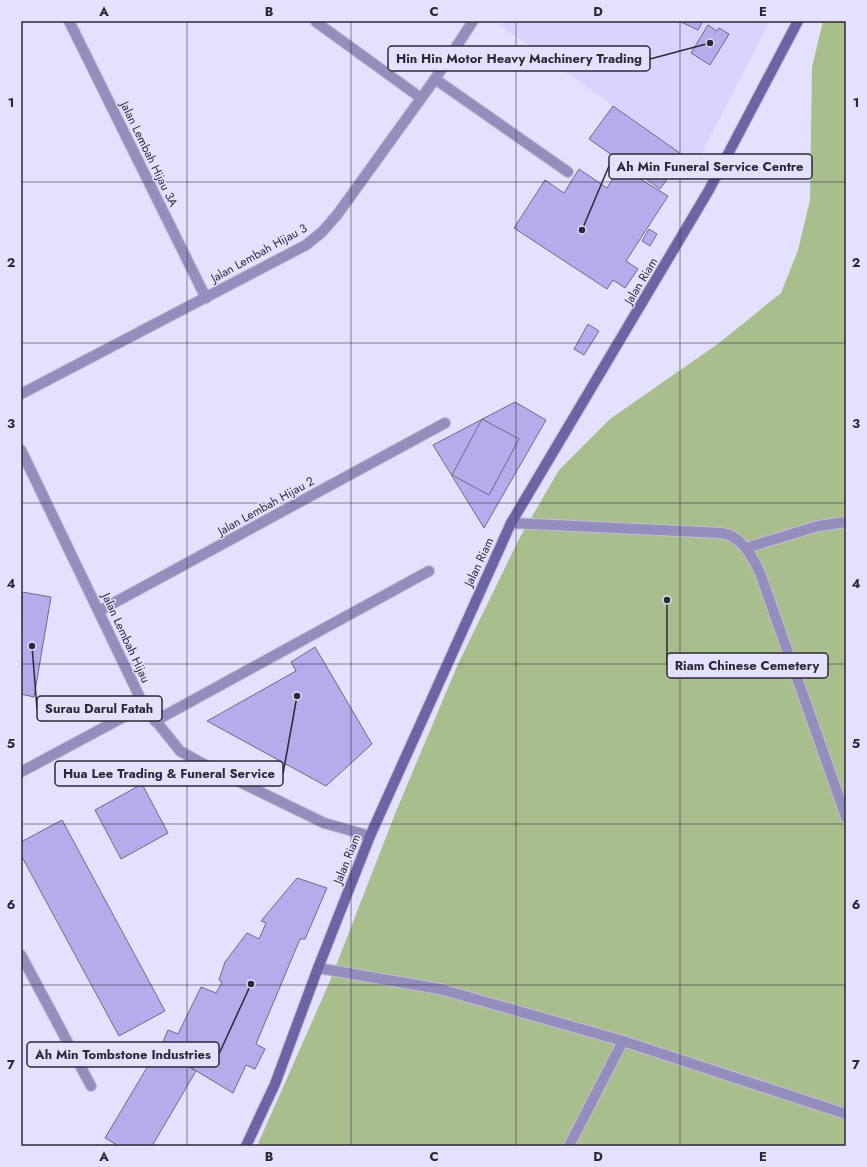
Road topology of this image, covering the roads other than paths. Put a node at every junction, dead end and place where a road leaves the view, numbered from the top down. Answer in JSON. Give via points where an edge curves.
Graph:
{"nodes":[{"id":1,"x":69,"y":21,"type":"edge"},
{"id":2,"x":473,"y":21,"type":"edge"},
{"id":3,"x":798,"y":21,"type":"edge"},
{"id":4,"x":316,"y":22,"type":"dead end"},
{"id":5,"x":435,"y":79,"type":"junction"},
{"id":6,"x":421,"y":98,"type":"junction"},
{"id":7,"x":568,"y":172,"type":"dead end"},
{"id":8,"x":206,"y":298,"type":"junction"},
{"id":9,"x":21,"y":394,"type":"edge"},
{"id":10,"x":445,"y":423,"type":"dead end"},
{"id":11,"x":21,"y":450,"type":"edge"},
{"id":12,"x":846,"y":522,"type":"edge"},
{"id":13,"x":511,"y":523,"type":"junction"},
{"id":14,"x":746,"y":548,"type":"junction"},
{"id":15,"x":428,"y":571,"type":"dead end"},
{"id":16,"x":100,"y":611,"type":"junction"},
{"id":17,"x":144,"y":706,"type":"junction"},
{"id":18,"x":155,"y":721,"type":"junction"},
{"id":19,"x":21,"y":772,"type":"edge"},
{"id":20,"x":846,"y":817,"type":"edge"},
{"id":21,"x":370,"y":836,"type":"junction"},
{"id":22,"x":21,"y":955,"type":"edge"},
{"id":23,"x":318,"y":968,"type":"junction"},
{"id":24,"x":623,"y":1041,"type":"junction"},
{"id":25,"x":91,"y":1086,"type":"dead end"},
{"id":26,"x":846,"y":1114,"type":"edge"},
{"id":27,"x":246,"y":1146,"type":"edge"},
{"id":28,"x":569,"y":1146,"type":"edge"}],
"edges":[{"from":1,"to":8,"type":"street","name":"Jalan Lembah Hijau 3A"},
{"from":2,"to":5,"type":"street","name":"Jalan Lembah Hijau 3"},
{"from":3,"to":13,"type":"main road","name":"Jalan Riam","via":[[709,190]]},
{"from":4,"to":6,"type":"street"},
{"from":5,"to":6,"type":"street","name":"Jalan Lembah Hijau 3"},
{"from":5,"to":7,"type":"street"},
{"from":6,"to":8,"type":"street","name":"Jalan Lembah Hijau 3","via":[[322,232],[306,245]]},
{"from":8,"to":9,"type":"street","name":"Jalan Lembah Hijau 3"},
{"from":10,"to":16,"type":"street","name":"Jalan Lembah Hijau 2"},
{"from":11,"to":16,"type":"street","name":"Jalan Lembah Hijau"},
{"from":12,"to":14,"type":"street","via":[[818,526]]},
{"from":13,"to":14,"type":"street","via":[[722,533],[733,536]]},
{"from":13,"to":21,"type":"main road","name":"Jalan Riam"},
{"from":14,"to":20,"type":"street","via":[[760,573]]},
{"from":15,"to":18,"type":"street"},
{"from":16,"to":17,"type":"street","name":"Jalan Lembah Hijau"},
{"from":17,"to":18,"type":"street","name":"Jalan Lembah Hijau"},
{"from":17,"to":19,"type":"street"},
{"from":18,"to":21,"type":"street","name":"Jalan Lembah Hijau","via":[[180,750],[209,767],[324,823]]},
{"from":21,"to":23,"type":"main road","name":"Jalan Riam"},
{"from":22,"to":25,"type":"street"},
{"from":23,"to":24,"type":"street","via":[[440,989]]},
{"from":23,"to":27,"type":"main road","name":"Jalan Riam","via":[[275,1084]]},
{"from":24,"to":26,"type":"street"},
{"from":24,"to":28,"type":"street"}]}
